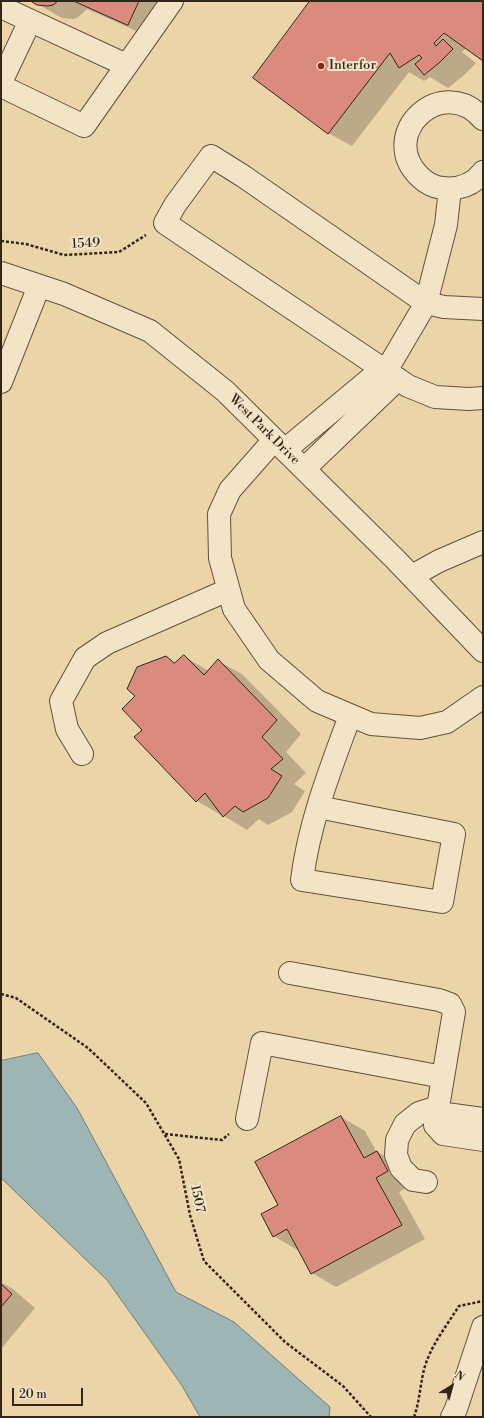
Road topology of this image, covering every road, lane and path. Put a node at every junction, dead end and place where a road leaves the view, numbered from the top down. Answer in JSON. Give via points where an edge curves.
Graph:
{"nodes":[{"id":1,"x":172,"y":1,"type":"edge"},
{"id":2,"x":1,"y":7,"type":"edge"},
{"id":3,"x":30,"y":21,"type":"junction"},
{"id":4,"x":126,"y":65,"type":"junction"},
{"id":5,"x":1,"y":82,"type":"edge"},
{"id":6,"x":1,"y":86,"type":"edge"},
{"id":7,"x":483,"y":119,"type":"edge"},
{"id":8,"x":483,"y":172,"type":"edge"},
{"id":9,"x":450,"y":189,"type":"junction"},
{"id":10,"x":165,"y":223,"type":"junction"},
{"id":11,"x":1,"y":241,"type":"edge"},
{"id":12,"x":1,"y":274,"type":"edge"},
{"id":13,"x":39,"y":286,"type":"junction"},
{"id":14,"x":426,"y":303,"type":"junction"},
{"id":15,"x":483,"y":309,"type":"edge"},
{"id":16,"x":389,"y":373,"type":"junction"},
{"id":17,"x":1,"y":382,"type":"edge"},
{"id":18,"x":483,"y":398,"type":"edge"},
{"id":19,"x":280,"y":445,"type":"junction"},
{"id":20,"x":304,"y":469,"type":"junction"},
{"id":21,"x":483,"y":542,"type":"edge"},
{"id":22,"x":412,"y":576,"type":"junction"},
{"id":23,"x":228,"y":590,"type":"junction"},
{"id":24,"x":483,"y":651,"type":"edge"},
{"id":25,"x":483,"y":697,"type":"edge"},
{"id":26,"x":350,"y":716,"type":"junction"},
{"id":27,"x":82,"y":754,"type":"dead end"},
{"id":28,"x":318,"y":807,"type":"junction"},
{"id":29,"x":290,"y":973,"type":"dead end"},
{"id":30,"x":1,"y":994,"type":"edge"},
{"id":31,"x":443,"y":1077,"type":"junction"},
{"id":32,"x":436,"y":1116,"type":"junction"},
{"id":33,"x":247,"y":1119,"type":"joint"},
{"id":34,"x":483,"y":1119,"type":"edge"},
{"id":35,"x":165,"y":1134,"type":"junction"},
{"id":36,"x":483,"y":1140,"type":"edge"},
{"id":37,"x":426,"y":1182,"type":"dead end"},
{"id":38,"x":483,"y":1301,"type":"edge"},
{"id":39,"x":483,"y":1327,"type":"edge"},
{"id":40,"x":371,"y":1417,"type":"edge"},
{"id":41,"x":414,"y":1417,"type":"edge"},
{"id":42,"x":452,"y":1417,"type":"edge"}],
"edges":[{"from":1,"to":4,"type":"street"},
{"from":2,"to":3,"type":"street"},
{"from":3,"to":4,"type":"street"},
{"from":3,"to":5,"type":"street"},
{"from":4,"to":6,"type":"street","via":[[84,126]]},
{"from":7,"to":9,"type":"street","via":[[464,104],[436,104],[424,110],[414,120],[408,132],[405,145],[414,171],[424,181],[436,187]]},
{"from":8,"to":9,"type":"street","via":[[478,179],[465,186]]},
{"from":9,"to":14,"type":"street","via":[[446,225]]},
{"from":10,"to":11,"type":"path","name":"1549","via":[[119,252],[64,255],[26,244]]},
{"from":10,"to":14,"type":"street","via":[[210,156],[249,180]]},
{"from":10,"to":16,"type":"street"},
{"from":12,"to":13,"type":"street","name":"West Park Drive"},
{"from":13,"to":17,"type":"street"},
{"from":13,"to":19,"type":"street","name":"West Park Drive","via":[[150,331],[225,391]]},
{"from":14,"to":15,"type":"street","via":[[444,307]]},
{"from":14,"to":16,"type":"street"},
{"from":16,"to":18,"type":"street","via":[[408,386],[435,397]]},
{"from":16,"to":19,"type":"street"},
{"from":16,"to":20,"type":"street"},
{"from":19,"to":20,"type":"street","name":"West Park Drive"},
{"from":19,"to":23,"type":"street","via":[[230,490],[219,514],[220,558]]},
{"from":20,"to":22,"type":"street","name":"West Park Drive"},
{"from":21,"to":22,"type":"street"},
{"from":22,"to":24,"type":"street","name":"West Park Drive"},
{"from":23,"to":26,"type":"street","via":[[234,609],[269,660],[317,701]]},
{"from":23,"to":27,"type":"street","via":[[106,643],[85,658],[61,701],[67,729]]},
{"from":25,"to":26,"type":"street","via":[[446,722],[420,728],[371,724]]},
{"from":26,"to":28,"type":"street"},
{"from":28,"to":28,"type":"street","via":[[305,856],[302,880],[442,902],[454,834]]},
{"from":29,"to":31,"type":"street","via":[[450,1004],[454,1012]]},
{"from":30,"to":35,"type":"path","name":"1507","via":[[16,998],[88,1048],[146,1103]]},
{"from":31,"to":32,"type":"street"},
{"from":31,"to":33,"type":"street","via":[[262,1043]]},
{"from":32,"to":34,"type":"street","via":[[446,1114]]},
{"from":32,"to":36,"type":"street","via":[[443,1134]]},
{"from":32,"to":37,"type":"street","via":[[419,1113],[405,1124],[397,1140],[396,1155],[401,1168],[413,1180]]},
{"from":33,"to":35,"type":"path","via":[[222,1140]]},
{"from":35,"to":40,"type":"path","name":"1507","via":[[179,1159],[190,1215],[204,1261],[285,1342],[343,1386]]},
{"from":38,"to":41,"type":"path","via":[[458,1306],[440,1334],[426,1364]]},
{"from":39,"to":42,"type":"street"}]}
